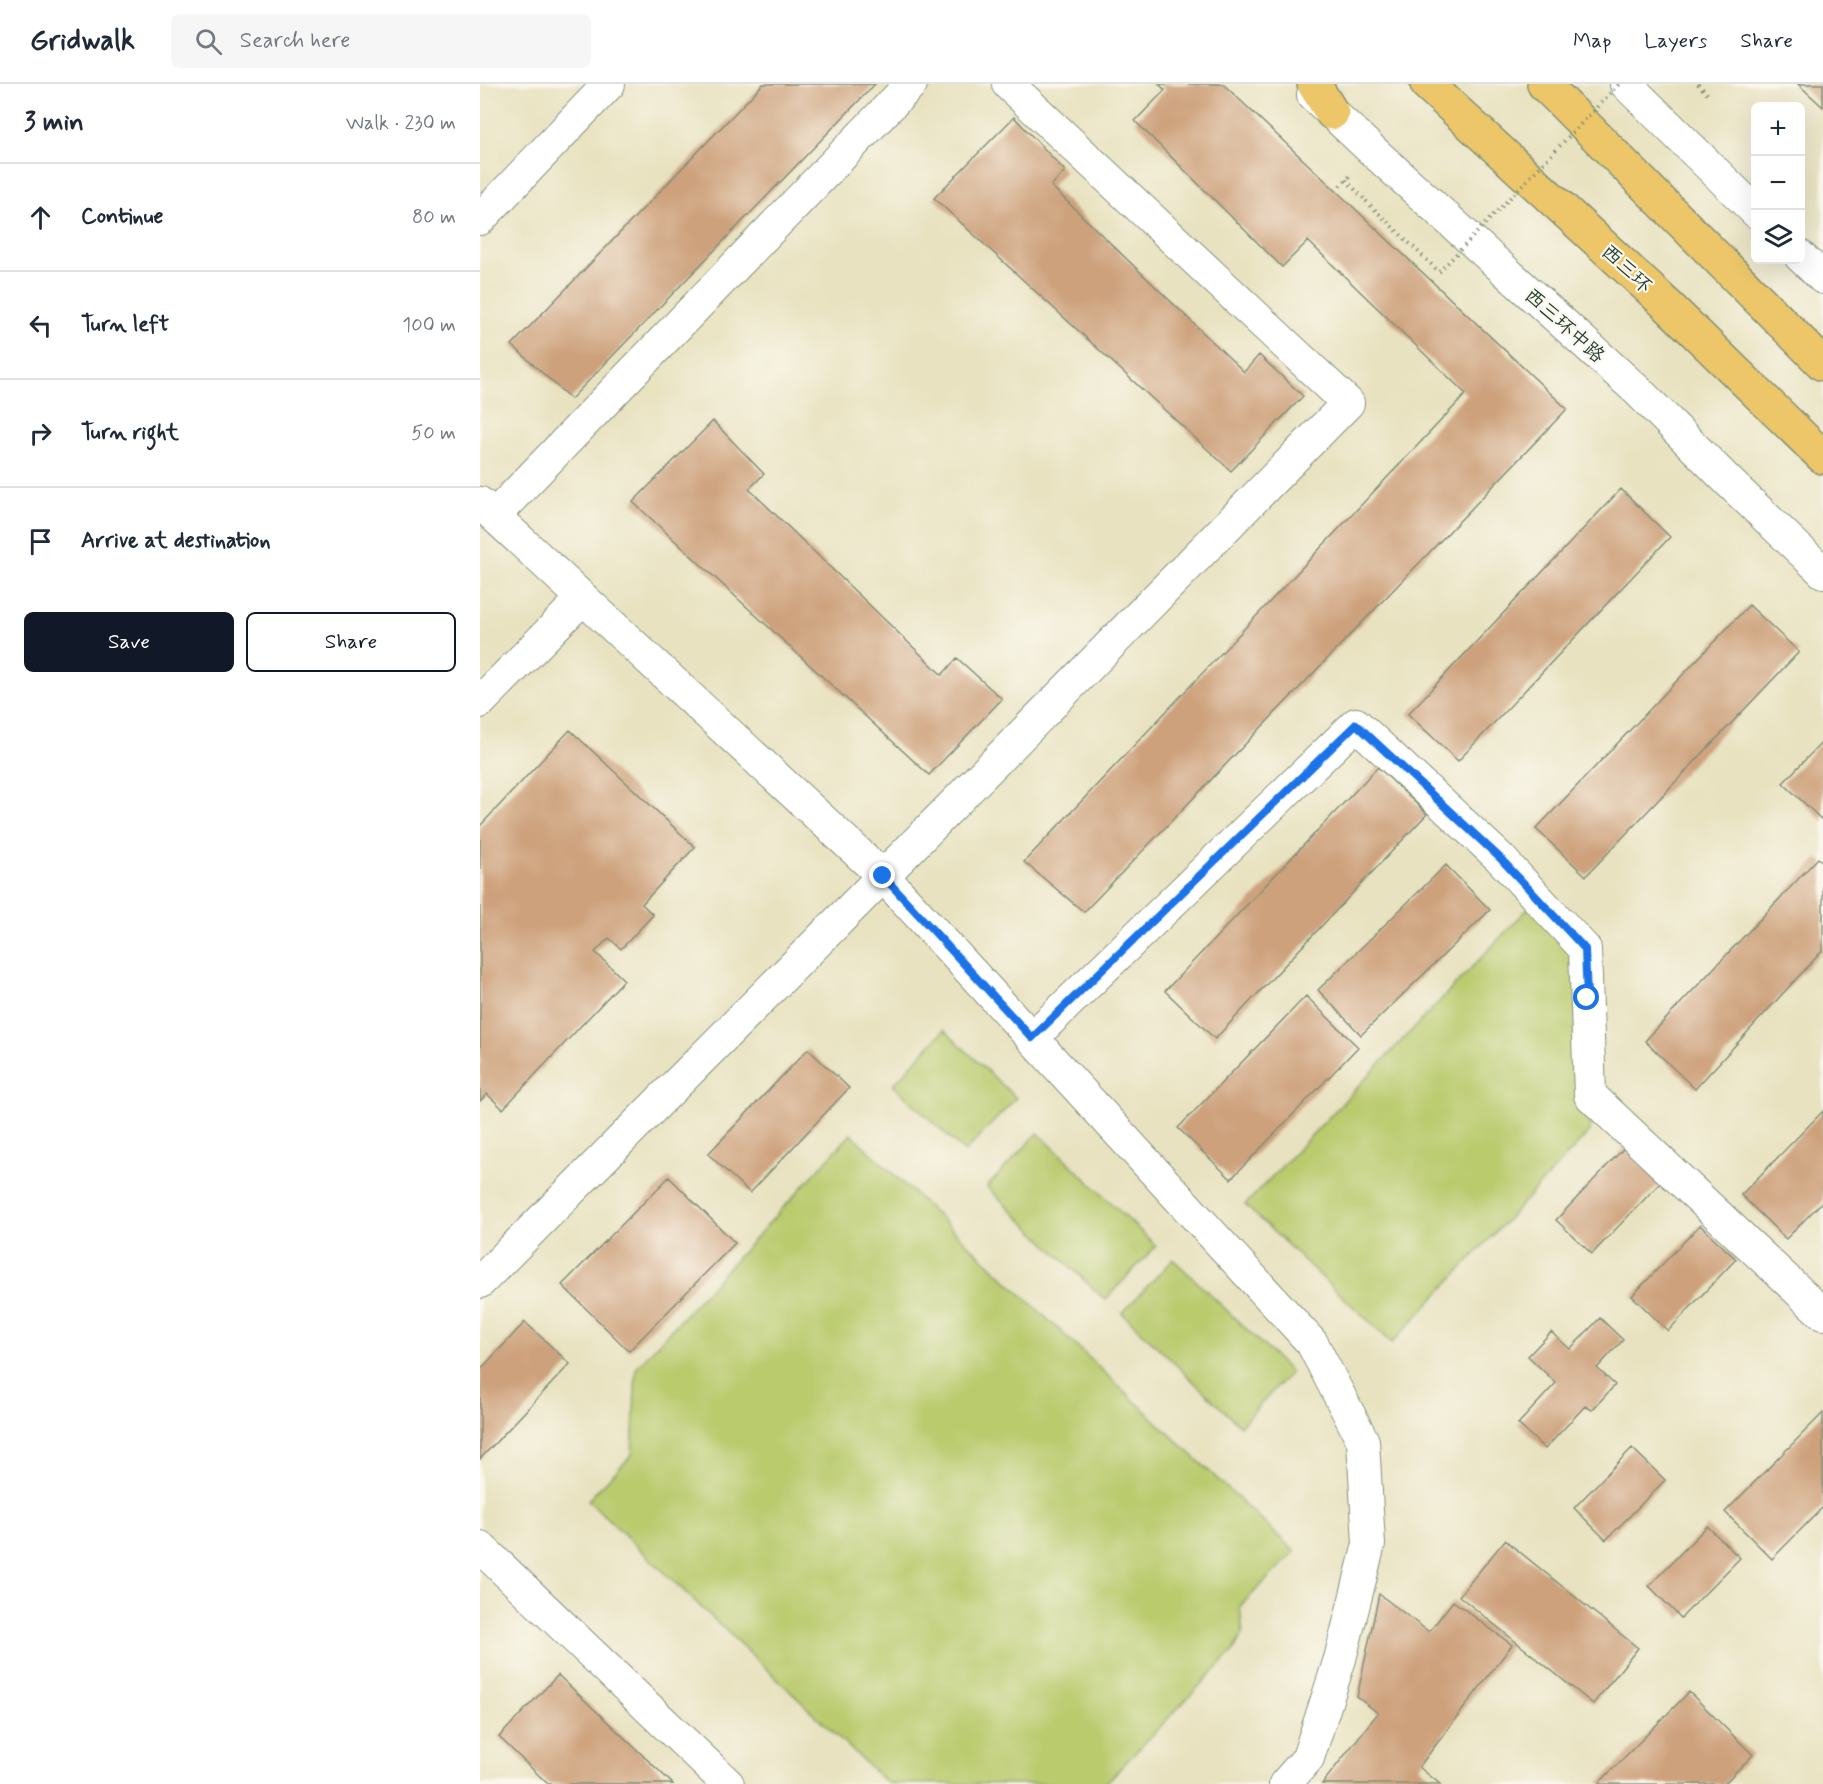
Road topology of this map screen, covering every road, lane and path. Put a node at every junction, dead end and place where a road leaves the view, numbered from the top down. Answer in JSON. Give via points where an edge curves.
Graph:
{"nodes":[{"id":1,"x":609,"y":84,"type":"edge"},
{"id":2,"x":910,"y":84,"type":"edge"},
{"id":3,"x":1008,"y":84,"type":"edge"},
{"id":4,"x":1302,"y":84,"type":"edge"},
{"id":5,"x":1314,"y":84,"type":"edge"},
{"id":6,"x":1427,"y":84,"type":"edge"},
{"id":7,"x":1544,"y":84,"type":"edge"},
{"id":8,"x":1619,"y":84,"type":"edge"},
{"id":9,"x":1626,"y":84,"type":"edge"},
{"id":10,"x":1698,"y":84,"type":"edge"},
{"id":11,"x":1708,"y":95,"type":"dead end"},
{"id":12,"x":1332,"y":113,"type":"junction"},
{"id":13,"x":1346,"y":180,"type":"dead end"},
{"id":14,"x":1753,"y":210,"type":"edge"},
{"id":15,"x":480,"y":219,"type":"edge"},
{"id":16,"x":1805,"y":261,"type":"edge"},
{"id":17,"x":1823,"y":278,"type":"edge"},
{"id":18,"x":1823,"y":364,"type":"edge"},
{"id":19,"x":1823,"y":457,"type":"edge"},
{"id":20,"x":487,"y":509,"type":"edge"},
{"id":21,"x":1823,"y":572,"type":"edge"},
{"id":22,"x":583,"y":598,"type":"junction"},
{"id":23,"x":480,"y":702,"type":"edge"},
{"id":24,"x":883,"y":876,"type":"junction"},
{"id":25,"x":1032,"y":1038,"type":"junction"},
{"id":26,"x":480,"y":1282,"type":"edge"},
{"id":27,"x":1823,"y":1314,"type":"edge"},
{"id":28,"x":480,"y":1547,"type":"edge"},
{"id":29,"x":728,"y":1784,"type":"edge"},
{"id":30,"x":1285,"y":1784,"type":"edge"}],
"edges":[{"from":1,"to":15,"type":"street"},
{"from":2,"to":20,"type":"street"},
{"from":3,"to":24,"type":"street","via":[[1348,403]]},
{"from":4,"to":12,"type":"street","name":"西三环中路"},
{"from":5,"to":12,"type":"highway"},
{"from":6,"to":19,"type":"highway","name":"西三环","via":[[1665,303]]},
{"from":7,"to":18,"type":"highway"},
{"from":8,"to":13,"type":"path","bridge":true,"via":[[1439,272]]},
{"from":9,"to":14,"type":"street"},
{"from":10,"to":11,"type":"path"},
{"from":12,"to":21,"type":"street","name":"西三环中路","via":[[1639,392]]},
{"from":16,"to":17,"type":"street"},
{"from":20,"to":22,"type":"street"},
{"from":22,"to":23,"type":"street"},
{"from":22,"to":24,"type":"street"},
{"from":24,"to":25,"type":"street"},
{"from":24,"to":26,"type":"street"},
{"from":25,"to":27,"type":"street","via":[[1356,724],[1500,858],[1585,949],[1590,1095]]},
{"from":25,"to":30,"type":"street","via":[[1312,1343],[1363,1441],[1369,1544],[1340,1659],[1308,1758]]},
{"from":28,"to":29,"type":"street"}]}
